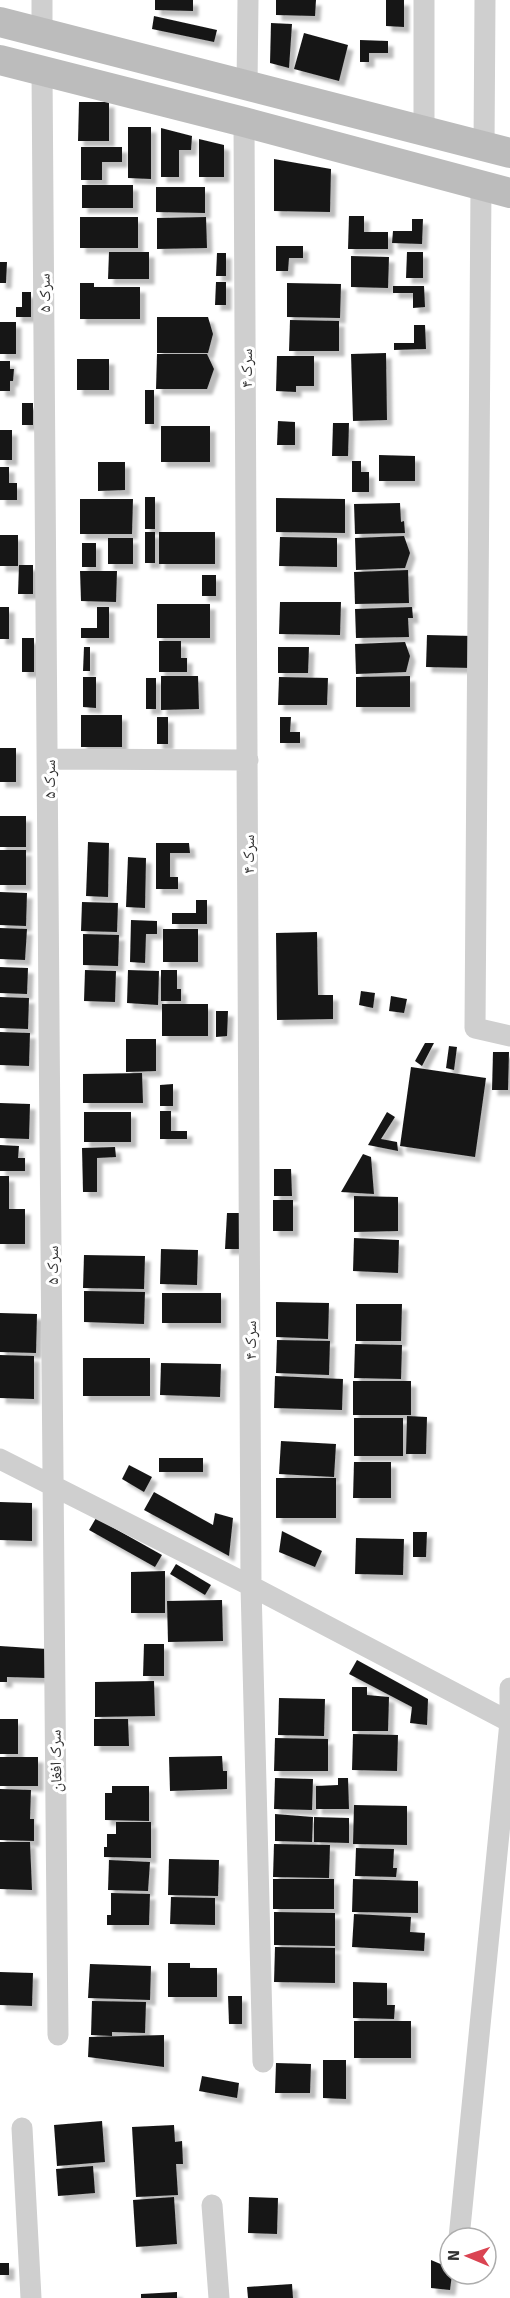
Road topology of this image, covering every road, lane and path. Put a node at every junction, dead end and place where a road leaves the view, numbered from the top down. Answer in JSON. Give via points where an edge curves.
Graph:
{"nodes":[{"id":1,"x":42,"y":0,"type":"edge"},
{"id":2,"x":248,"y":0,"type":"edge"},
{"id":3,"x":424,"y":0,"type":"edge"},
{"id":4,"x":485,"y":0,"type":"edge"},
{"id":5,"x":0,"y":22,"type":"edge"},
{"id":6,"x":42,"y":33,"type":"junction"},
{"id":7,"x":0,"y":60,"type":"edge"},
{"id":8,"x":42,"y":71,"type":"junction"},
{"id":9,"x":247,"y":86,"type":"junction"},
{"id":10,"x":244,"y":122,"type":"junction"},
{"id":11,"x":424,"y":132,"type":"junction"},
{"id":12,"x":497,"y":150,"type":"edge"},
{"id":13,"x":481,"y":186,"type":"junction"},
{"id":14,"x":510,"y":193,"type":"edge"},
{"id":15,"x":49,"y":759,"type":"junction"},
{"id":16,"x":248,"y":760,"type":"junction"},
{"id":17,"x":510,"y":1036,"type":"edge"},
{"id":18,"x":0,"y":1459,"type":"edge"},
{"id":19,"x":52,"y":1487,"type":"junction"},
{"id":20,"x":251,"y":1586,"type":"junction"},
{"id":21,"x":510,"y":1688,"type":"edge"},
{"id":22,"x":510,"y":1722,"type":"edge"},
{"id":23,"x":58,"y":2035,"type":"dead end"},
{"id":24,"x":263,"y":2062,"type":"dead end"},
{"id":25,"x":22,"y":2128,"type":"dead end"},
{"id":26,"x":212,"y":2205,"type":"dead end"},
{"id":27,"x":460,"y":2226,"type":"edge"},
{"id":28,"x":31,"y":2298,"type":"edge"},
{"id":29,"x":219,"y":2298,"type":"edge"}],
"edges":[{"from":1,"to":6,"type":"street"},
{"from":2,"to":9,"type":"street"},
{"from":3,"to":11,"type":"street"},
{"from":4,"to":12,"type":"street"},
{"from":5,"to":6,"type":"street"},
{"from":6,"to":9,"type":"street"},
{"from":7,"to":8,"type":"street"},
{"from":8,"to":10,"type":"street"},
{"from":8,"to":15,"type":"street","name":"سرک ۵"},
{"from":9,"to":11,"type":"street"},
{"from":10,"to":13,"type":"street"},
{"from":10,"to":16,"type":"street","name":"سرک ۴"},
{"from":11,"to":12,"type":"street"},
{"from":13,"to":14,"type":"street"},
{"from":13,"to":17,"type":"street","via":[[475,1028]]},
{"from":15,"to":16,"type":"street"},
{"from":15,"to":19,"type":"street","name":"سرک ۵"},
{"from":16,"to":20,"type":"street","name":"سرک ۴"},
{"from":18,"to":19,"type":"street"},
{"from":19,"to":20,"type":"street"},
{"from":19,"to":23,"type":"street","name":"سرک افغان"},
{"from":20,"to":22,"type":"street"},
{"from":20,"to":24,"type":"street","name":"سرک ۴"},
{"from":21,"to":22,"type":"street"},
{"from":22,"to":27,"type":"street"},
{"from":25,"to":28,"type":"street"},
{"from":26,"to":29,"type":"street"}]}
